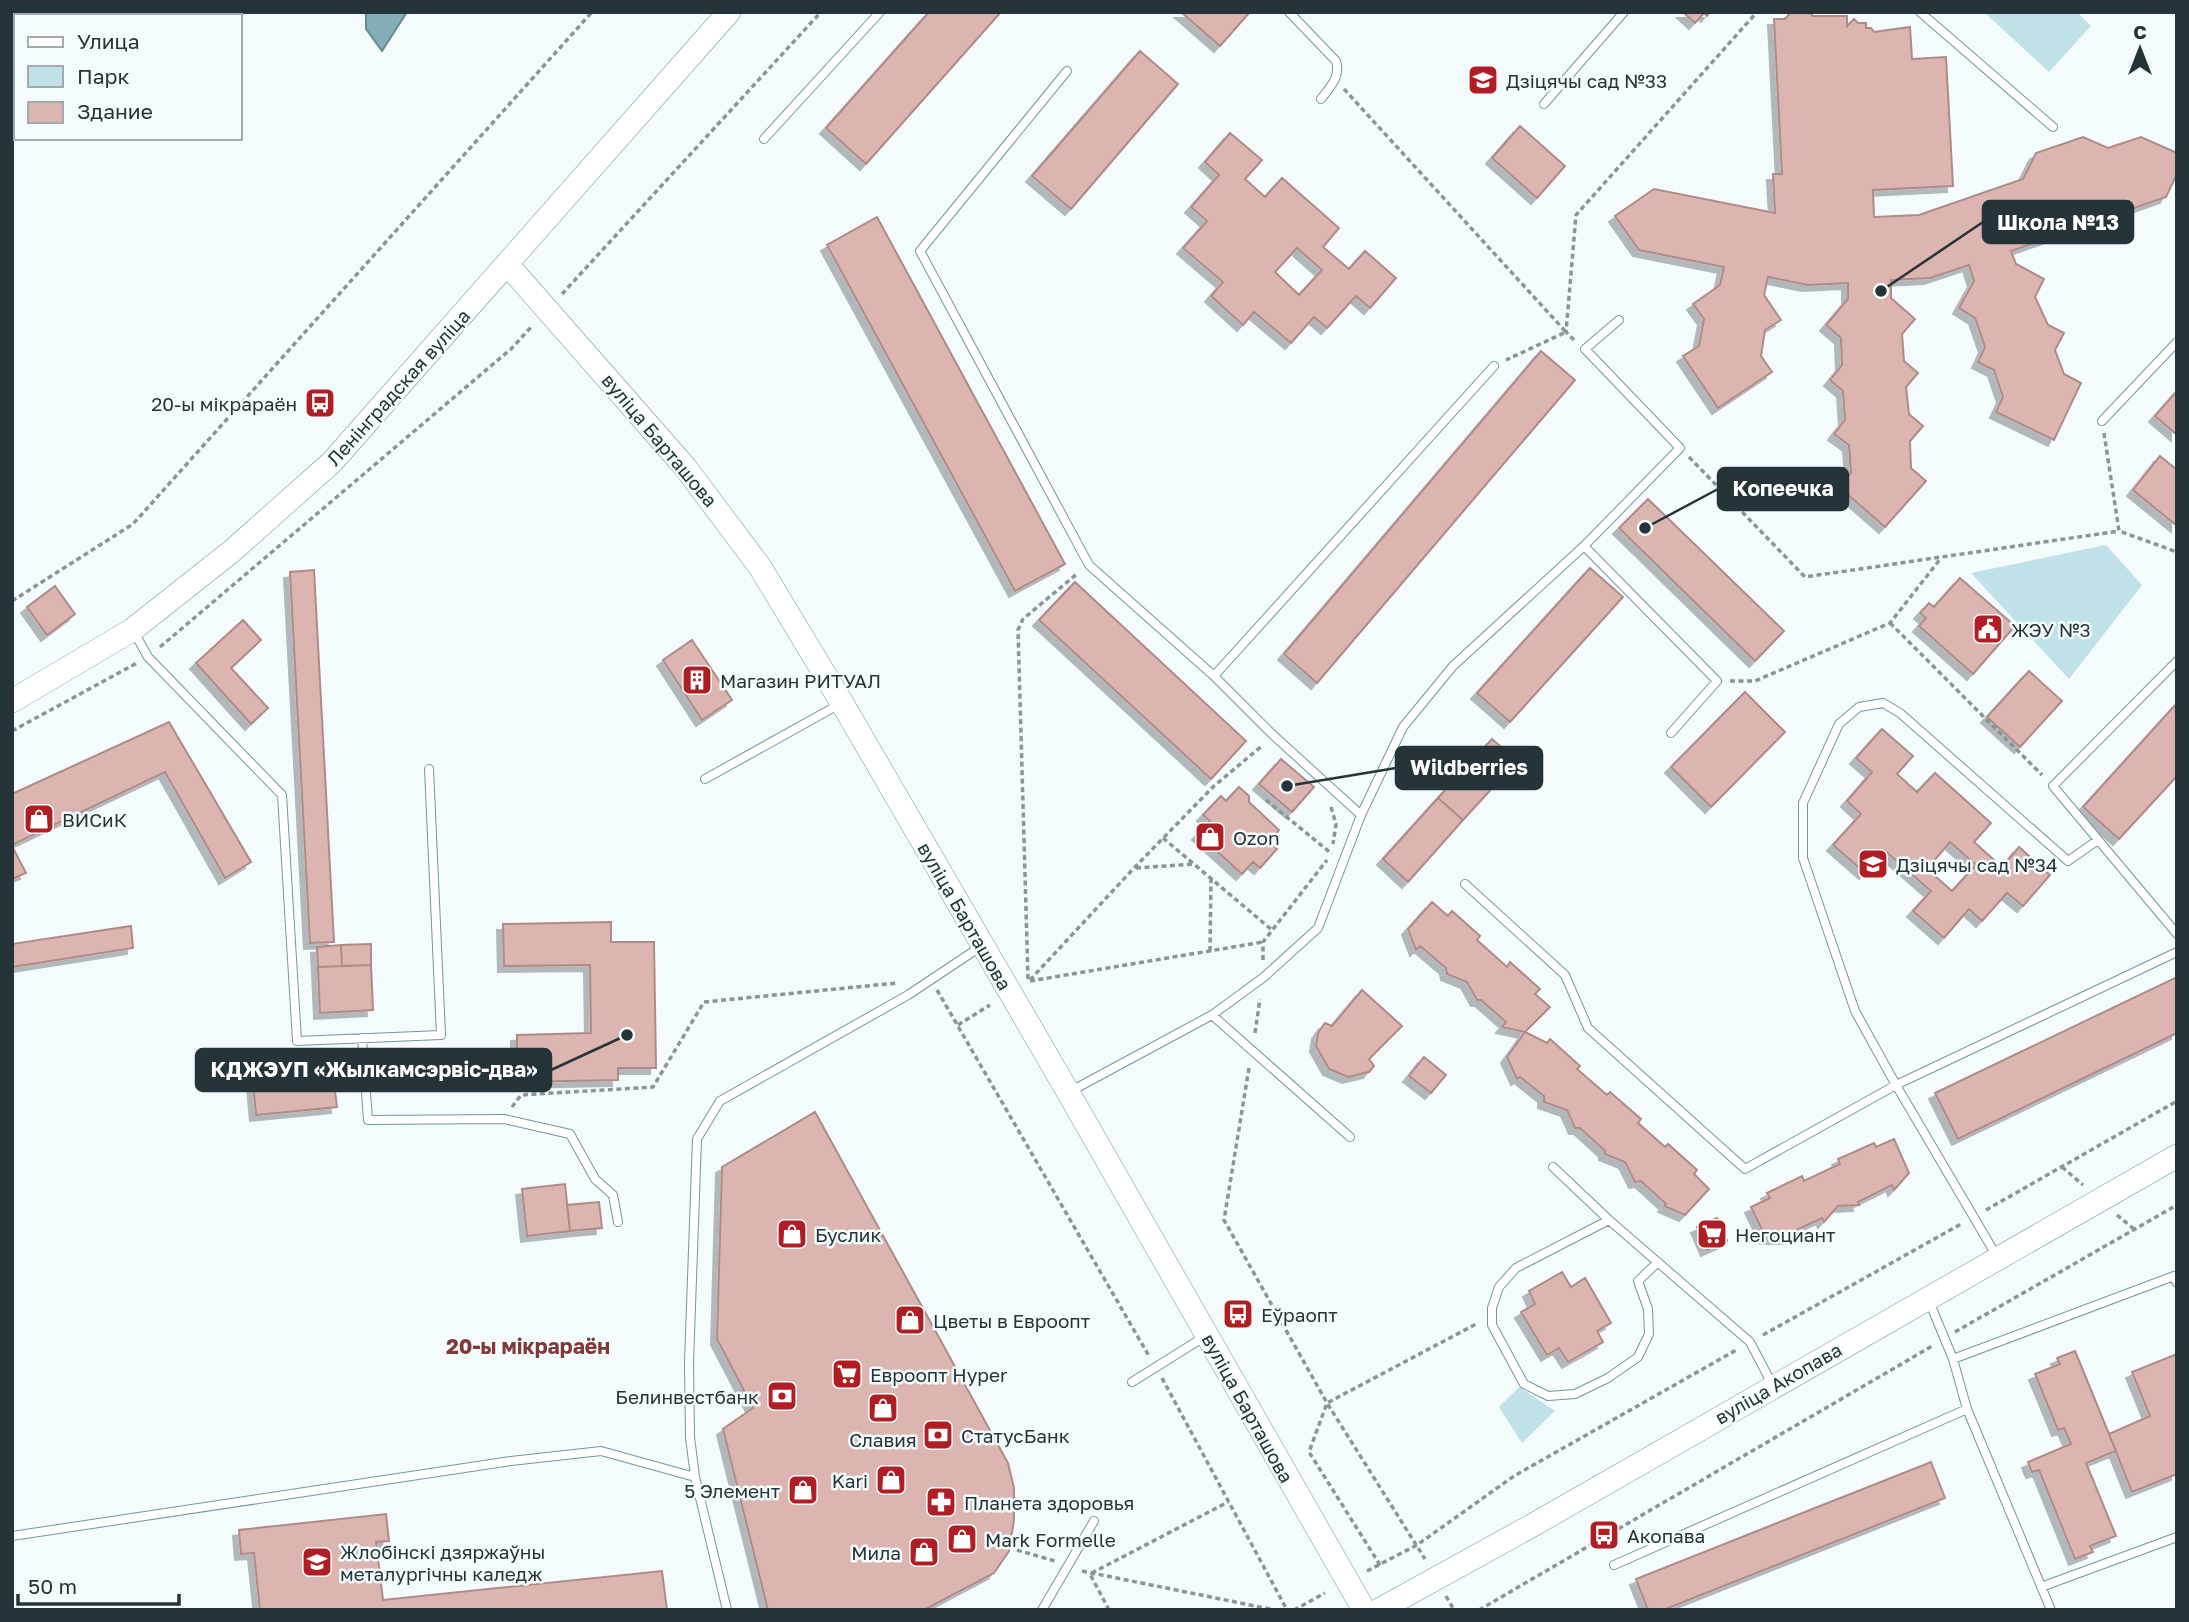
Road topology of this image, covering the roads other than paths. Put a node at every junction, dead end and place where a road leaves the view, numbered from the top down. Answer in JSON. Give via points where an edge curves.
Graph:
{"nodes":[{"id":1,"x":729,"y":12,"type":"edge"},
{"id":2,"x":880,"y":12,"type":"edge"},
{"id":3,"x":1289,"y":12,"type":"edge"},
{"id":4,"x":1624,"y":12,"type":"edge"},
{"id":5,"x":1920,"y":12,"type":"edge"},
{"id":6,"x":1067,"y":71,"type":"dead end"},
{"id":7,"x":1321,"y":99,"type":"dead end"},
{"id":8,"x":1544,"y":104,"type":"dead end"},
{"id":9,"x":2053,"y":127,"type":"dead end"},
{"id":10,"x":764,"y":139,"type":"dead end"},
{"id":11,"x":507,"y":264,"type":"junction"},
{"id":12,"x":1619,"y":320,"type":"dead end"},
{"id":13,"x":2177,"y":342,"type":"edge"},
{"id":14,"x":1494,"y":366,"type":"road end"},
{"id":15,"x":2102,"y":421,"type":"road end"},
{"id":16,"x":1584,"y":546,"type":"junction"},
{"id":17,"x":132,"y":630,"type":"junction"},
{"id":18,"x":2177,"y":661,"type":"edge"},
{"id":19,"x":1214,"y":676,"type":"junction"},
{"id":20,"x":12,"y":701,"type":"edge"},
{"id":21,"x":842,"y":703,"type":"junction"},
{"id":22,"x":1671,"y":733,"type":"dead end"},
{"id":23,"x":429,"y":769,"type":"dead end"},
{"id":24,"x":705,"y":779,"type":"dead end"},
{"id":25,"x":1361,"y":815,"type":"junction"},
{"id":26,"x":2098,"y":840,"type":"junction"},
{"id":27,"x":1465,"y":884,"type":"dead end"},
{"id":28,"x":2177,"y":934,"type":"edge"},
{"id":29,"x":982,"y":946,"type":"junction"},
{"id":30,"x":2177,"y":952,"type":"edge"},
{"id":31,"x":1212,"y":1015,"type":"junction"},
{"id":32,"x":362,"y":1038,"type":"junction"},
{"id":33,"x":1896,"y":1085,"type":"junction"},
{"id":34,"x":1068,"y":1092,"type":"junction"},
{"id":35,"x":1350,"y":1137,"type":"dead end"},
{"id":36,"x":2177,"y":1156,"type":"edge"},
{"id":37,"x":1553,"y":1167,"type":"dead end"},
{"id":38,"x":1609,"y":1220,"type":"junction"},
{"id":39,"x":618,"y":1222,"type":"dead end"},
{"id":40,"x":1997,"y":1258,"type":"junction"},
{"id":41,"x":1658,"y":1262,"type":"junction"},
{"id":42,"x":2177,"y":1283,"type":"edge"},
{"id":43,"x":1927,"y":1298,"type":"junction"},
{"id":44,"x":1207,"y":1336,"type":"junction"},
{"id":45,"x":1953,"y":1359,"type":"junction"},
{"id":46,"x":1132,"y":1381,"type":"dead end"},
{"id":47,"x":1773,"y":1386,"type":"junction"},
{"id":48,"x":1967,"y":1409,"type":"junction"},
{"id":49,"x":695,"y":1477,"type":"junction"},
{"id":50,"x":1094,"y":1521,"type":"dead end"},
{"id":51,"x":12,"y":1535,"type":"edge"},
{"id":52,"x":2177,"y":1537,"type":"edge"},
{"id":53,"x":1614,"y":1565,"type":"dead end"},
{"id":54,"x":2041,"y":1587,"type":"junction"},
{"id":55,"x":727,"y":1610,"type":"edge"},
{"id":56,"x":1042,"y":1610,"type":"edge"},
{"id":57,"x":1364,"y":1610,"type":"edge"},
{"id":58,"x":1379,"y":1610,"type":"edge"},
{"id":59,"x":2051,"y":1610,"type":"edge"}],
"edges":[{"from":1,"to":11,"type":"main road","name":"Ленінградская вуліца"},
{"from":2,"to":10,"type":"lane"},
{"from":3,"to":7,"type":"lane","via":[[1336,61],[1339,70]]},
{"from":4,"to":8,"type":"lane"},
{"from":5,"to":9,"type":"lane"},
{"from":6,"to":19,"type":"lane","via":[[920,251],[1089,565]]},
{"from":11,"to":17,"type":"main road","name":"Ленінградская вуліца","via":[[332,462],[232,551]]},
{"from":11,"to":21,"type":"main road","name":"вуліца Барташова","via":[[685,467],[760,566]]},
{"from":12,"to":16,"type":"lane","via":[[1585,349],[1680,448]]},
{"from":13,"to":15,"type":"lane"},
{"from":14,"to":19,"type":"lane"},
{"from":16,"to":22,"type":"lane","via":[[1717,681]]},
{"from":16,"to":25,"type":"lane","via":[[1453,666],[1404,727]]},
{"from":17,"to":20,"type":"main road","name":"Ленінградская вуліца"},
{"from":17,"to":32,"type":"lane","via":[[148,657],[282,795],[297,1041]]},
{"from":18,"to":26,"type":"lane","via":[[2053,786]]},
{"from":19,"to":25,"type":"lane"},
{"from":21,"to":24,"type":"lane"},
{"from":21,"to":29,"type":"main road","name":"вуліца Барташова"},
{"from":23,"to":32,"type":"lane","via":[[441,1035]]},
{"from":25,"to":31,"type":"lane","via":[[1318,928],[1264,977]]},
{"from":26,"to":28,"type":"lane"},
{"from":26,"to":33,"type":"lane","via":[[2068,861],[1883,703],[1860,707],[1839,724],[1803,803],[1802,858],[1855,1011]]},
{"from":27,"to":33,"type":"lane","via":[[1565,975],[1588,1028],[1745,1168]]},
{"from":29,"to":34,"type":"main road","name":"вуліца Барташова"},
{"from":29,"to":49,"type":"lane","via":[[720,1101],[697,1139],[689,1363]]},
{"from":30,"to":33,"type":"lane"},
{"from":31,"to":34,"type":"lane"},
{"from":31,"to":35,"type":"lane"},
{"from":32,"to":39,"type":"lane","via":[[368,1120],[504,1119],[570,1134],[595,1179],[613,1195]]},
{"from":33,"to":40,"type":"lane"},
{"from":34,"to":44,"type":"main road","name":"вуліца Барташова"},
{"from":36,"to":40,"type":"main road","name":"вуліца Акопава"},
{"from":37,"to":38,"type":"lane"},
{"from":38,"to":41,"type":"lane"},
{"from":38,"to":41,"type":"lane","via":[[1516,1268],[1499,1287],[1492,1325],[1524,1384],[1548,1396],[1575,1394],[1638,1357],[1649,1334],[1648,1309],[1637,1281]]},
{"from":40,"to":43,"type":"main road","name":"вуліца Акопава"},
{"from":41,"to":47,"type":"lane","via":[[1750,1342]]},
{"from":42,"to":45,"type":"lane","via":[[2174,1276]]},
{"from":43,"to":45,"type":"lane"},
{"from":43,"to":47,"type":"main road","name":"вуліца Акопава"},
{"from":44,"to":46,"type":"lane"},
{"from":44,"to":57,"type":"main road","name":"вуліца Барташова"},
{"from":45,"to":48,"type":"lane"},
{"from":47,"to":58,"type":"main road","name":"вуліца Акопава"},
{"from":48,"to":53,"type":"lane"},
{"from":48,"to":54,"type":"lane"},
{"from":49,"to":51,"type":"lane","via":[[601,1451],[498,1462]]},
{"from":49,"to":55,"type":"lane"},
{"from":50,"to":56,"type":"lane"},
{"from":52,"to":54,"type":"lane"},
{"from":54,"to":59,"type":"lane"}]}
